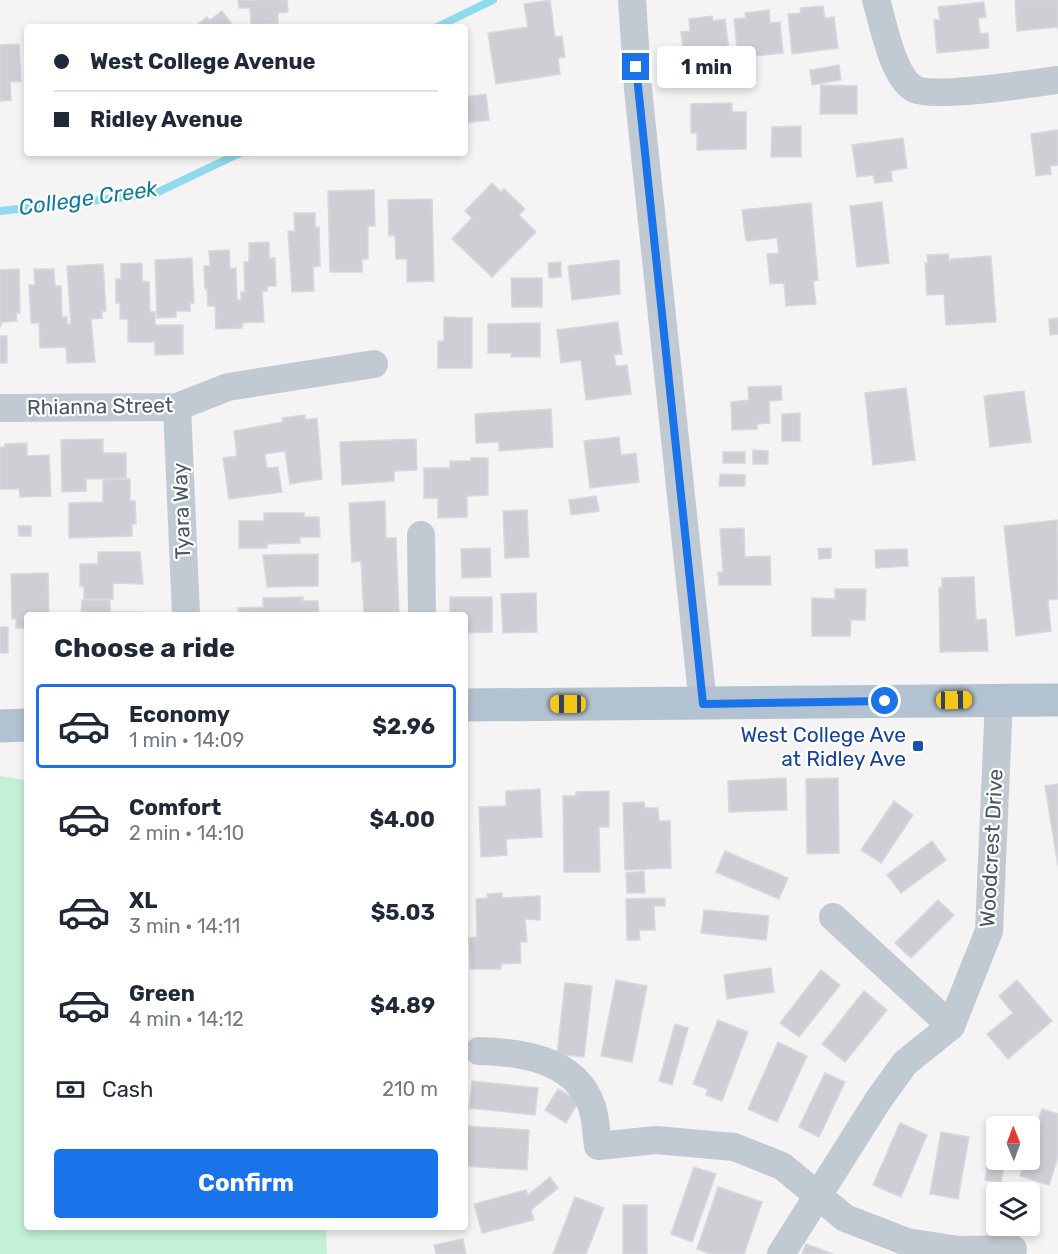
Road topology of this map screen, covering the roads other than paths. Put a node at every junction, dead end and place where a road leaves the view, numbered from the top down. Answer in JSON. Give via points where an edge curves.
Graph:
{"nodes":[{"id":1,"x":632,"y":0,"type":"edge"},
{"id":2,"x":876,"y":0,"type":"edge"},
{"id":3,"x":1058,"y":80,"type":"edge"},
{"id":4,"x":374,"y":364,"type":"dead end"},
{"id":5,"x":177,"y":407,"type":"junction"},
{"id":6,"x":0,"y":408,"type":"edge"},
{"id":7,"x":421,"y":535,"type":"dead end"},
{"id":8,"x":186,"y":612,"type":"edge"},
{"id":9,"x":422,"y":612,"type":"edge"},
{"id":10,"x":999,"y":699,"type":"junction"},
{"id":11,"x":1058,"y":700,"type":"edge"},
{"id":12,"x":703,"y":704,"type":"junction"},
{"id":13,"x":468,"y":705,"type":"edge"},
{"id":14,"x":24,"y":725,"type":"edge"},
{"id":15,"x":0,"y":726,"type":"edge"},
{"id":16,"x":833,"y":917,"type":"dead end"},
{"id":17,"x":951,"y":1026,"type":"junction"},
{"id":18,"x":479,"y":1051,"type":"dead end"},
{"id":19,"x":817,"y":1197,"type":"junction"},
{"id":20,"x":1013,"y":1249,"type":"dead end"},
{"id":21,"x":781,"y":1254,"type":"edge"}],
"edges":[{"from":1,"to":12,"type":"street"},
{"from":2,"to":3,"type":"street","via":[[901,75],[913,89],[938,93]]},
{"from":4,"to":5,"type":"street","name":"Rhianna Street","via":[[228,387]]},
{"from":5,"to":6,"type":"street","name":"Rhianna Street"},
{"from":5,"to":8,"type":"street","name":"Tyara Way"},
{"from":7,"to":9,"type":"street"},
{"from":10,"to":11,"type":"main road"},
{"from":10,"to":12,"type":"main road"},
{"from":10,"to":17,"type":"street","name":"Woodcrest Drive","via":[[989,931]]},
{"from":12,"to":13,"type":"main road"},
{"from":14,"to":15,"type":"main road"},
{"from":16,"to":17,"type":"street"},
{"from":17,"to":19,"type":"street","name":"Woodcrest Drive","via":[[905,1063]]},
{"from":18,"to":19,"type":"street","via":[[533,1055],[561,1069],[579,1084],[591,1104],[598,1146],[656,1140],[734,1147],[782,1166]]},
{"from":19,"to":20,"type":"street","via":[[845,1218],[907,1242],[959,1250]]},
{"from":19,"to":21,"type":"street","name":"Woodcrest Drive"}]}
